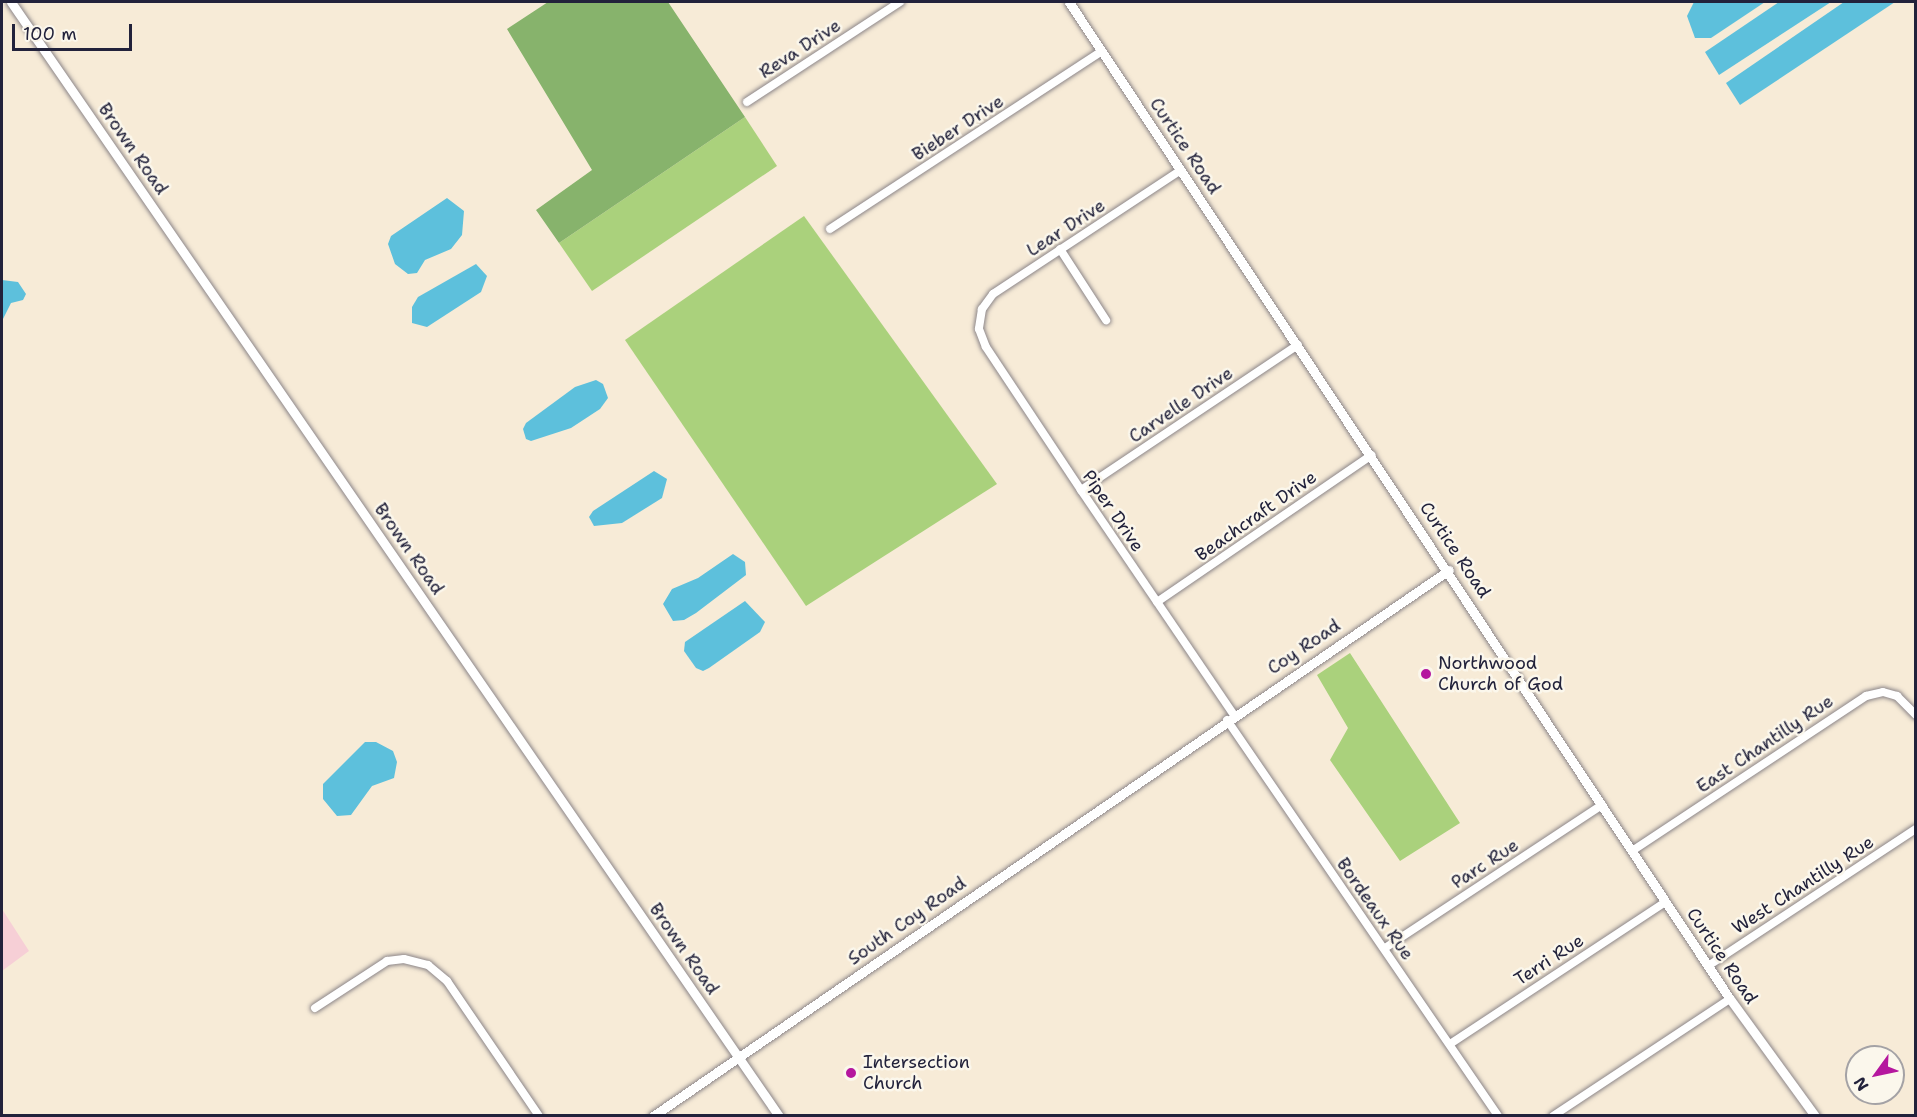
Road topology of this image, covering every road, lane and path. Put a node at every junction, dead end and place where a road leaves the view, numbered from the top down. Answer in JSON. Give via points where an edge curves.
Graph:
{"nodes":[{"id":1,"x":11,"y":2,"type":"edge"},
{"id":2,"x":900,"y":2,"type":"edge"},
{"id":3,"x":1069,"y":2,"type":"edge"},
{"id":4,"x":1102,"y":51,"type":"junction"},
{"id":5,"x":747,"y":102,"type":"dead end"},
{"id":6,"x":1181,"y":170,"type":"junction"},
{"id":7,"x":830,"y":229,"type":"dead end"},
{"id":8,"x":1060,"y":249,"type":"junction"},
{"id":9,"x":978,"y":320,"type":"joint"},
{"id":10,"x":1106,"y":320,"type":"dead end"},
{"id":11,"x":1298,"y":345,"type":"junction"},
{"id":12,"x":1372,"y":455,"type":"junction"},
{"id":13,"x":1080,"y":490,"type":"junction"},
{"id":14,"x":1449,"y":570,"type":"junction"},
{"id":15,"x":1157,"y":602,"type":"junction"},
{"id":16,"x":1916,"y":715,"type":"edge"},
{"id":17,"x":1231,"y":717,"type":"junction"},
{"id":18,"x":1179,"y":753,"type":"joint"},
{"id":19,"x":1602,"y":805,"type":"junction"},
{"id":20,"x":1916,"y":829,"type":"edge"},
{"id":21,"x":1632,"y":851,"type":"junction"},
{"id":22,"x":1665,"y":902,"type":"junction"},
{"id":23,"x":1385,"y":948,"type":"junction"},
{"id":24,"x":1708,"y":966,"type":"junction"},
{"id":25,"x":1730,"y":999,"type":"junction"},
{"id":26,"x":315,"y":1008,"type":"dead end"},
{"id":27,"x":1450,"y":1044,"type":"junction"},
{"id":28,"x":738,"y":1057,"type":"junction"},
{"id":29,"x":539,"y":1116,"type":"edge"},
{"id":30,"x":653,"y":1116,"type":"edge"},
{"id":31,"x":779,"y":1116,"type":"edge"},
{"id":32,"x":1498,"y":1116,"type":"edge"},
{"id":33,"x":1553,"y":1116,"type":"edge"},
{"id":34,"x":1815,"y":1116,"type":"edge"}],
"edges":[{"from":1,"to":28,"type":"street","name":"Brown Road"},
{"from":2,"to":5,"type":"street","name":"Reva Drive"},
{"from":3,"to":4,"type":"street","name":"Curtice Road"},
{"from":4,"to":6,"type":"street","name":"Curtice Road"},
{"from":4,"to":7,"type":"street","name":"Bieber Drive"},
{"from":6,"to":8,"type":"street","name":"Lear Drive"},
{"from":6,"to":11,"type":"street","name":"Curtice Road"},
{"from":8,"to":9,"type":"street","name":"Lear Drive","via":[[993,294]]},
{"from":8,"to":10,"type":"street"},
{"from":9,"to":13,"type":"street","name":"Piper Drive","via":[[983,342]]},
{"from":11,"to":12,"type":"street","name":"Curtice Road"},
{"from":11,"to":13,"type":"street","name":"Carvelle Drive"},
{"from":12,"to":14,"type":"street","name":"Curtice Road"},
{"from":12,"to":15,"type":"street","name":"Beachcraft Drive"},
{"from":13,"to":15,"type":"street","name":"Piper Drive"},
{"from":14,"to":17,"type":"street","name":"Coy Road"},
{"from":14,"to":19,"type":"street","name":"Curtice Road"},
{"from":15,"to":17,"type":"street","name":"Piper Drive"},
{"from":16,"to":21,"type":"street","name":"East Chantilly Rue","via":[[1897,696],[1866,696]]},
{"from":17,"to":18,"type":"street","name":"Coy Road"},
{"from":17,"to":23,"type":"street","name":"Bordeaux Rue"},
{"from":18,"to":28,"type":"street","name":"South Coy Road"},
{"from":19,"to":21,"type":"street","name":"Curtice Road"},
{"from":19,"to":23,"type":"street","name":"Parc Rue"},
{"from":20,"to":24,"type":"street","name":"West Chantilly Rue"},
{"from":21,"to":22,"type":"street","name":"Curtice Road"},
{"from":22,"to":24,"type":"street","name":"Curtice Road"},
{"from":22,"to":27,"type":"street","name":"Terri Rue"},
{"from":23,"to":27,"type":"street","name":"Bordeaux Rue"},
{"from":24,"to":25,"type":"street","name":"Curtice Road"},
{"from":25,"to":33,"type":"street"},
{"from":25,"to":34,"type":"street","name":"Curtice Road"},
{"from":26,"to":29,"type":"street","via":[[387,961],[404,959],[428,965],[447,981]]},
{"from":27,"to":32,"type":"street","name":"Bordeaux Rue"},
{"from":28,"to":30,"type":"street","name":"South Coy Road"},
{"from":28,"to":31,"type":"street","name":"Brown Road"}]}
